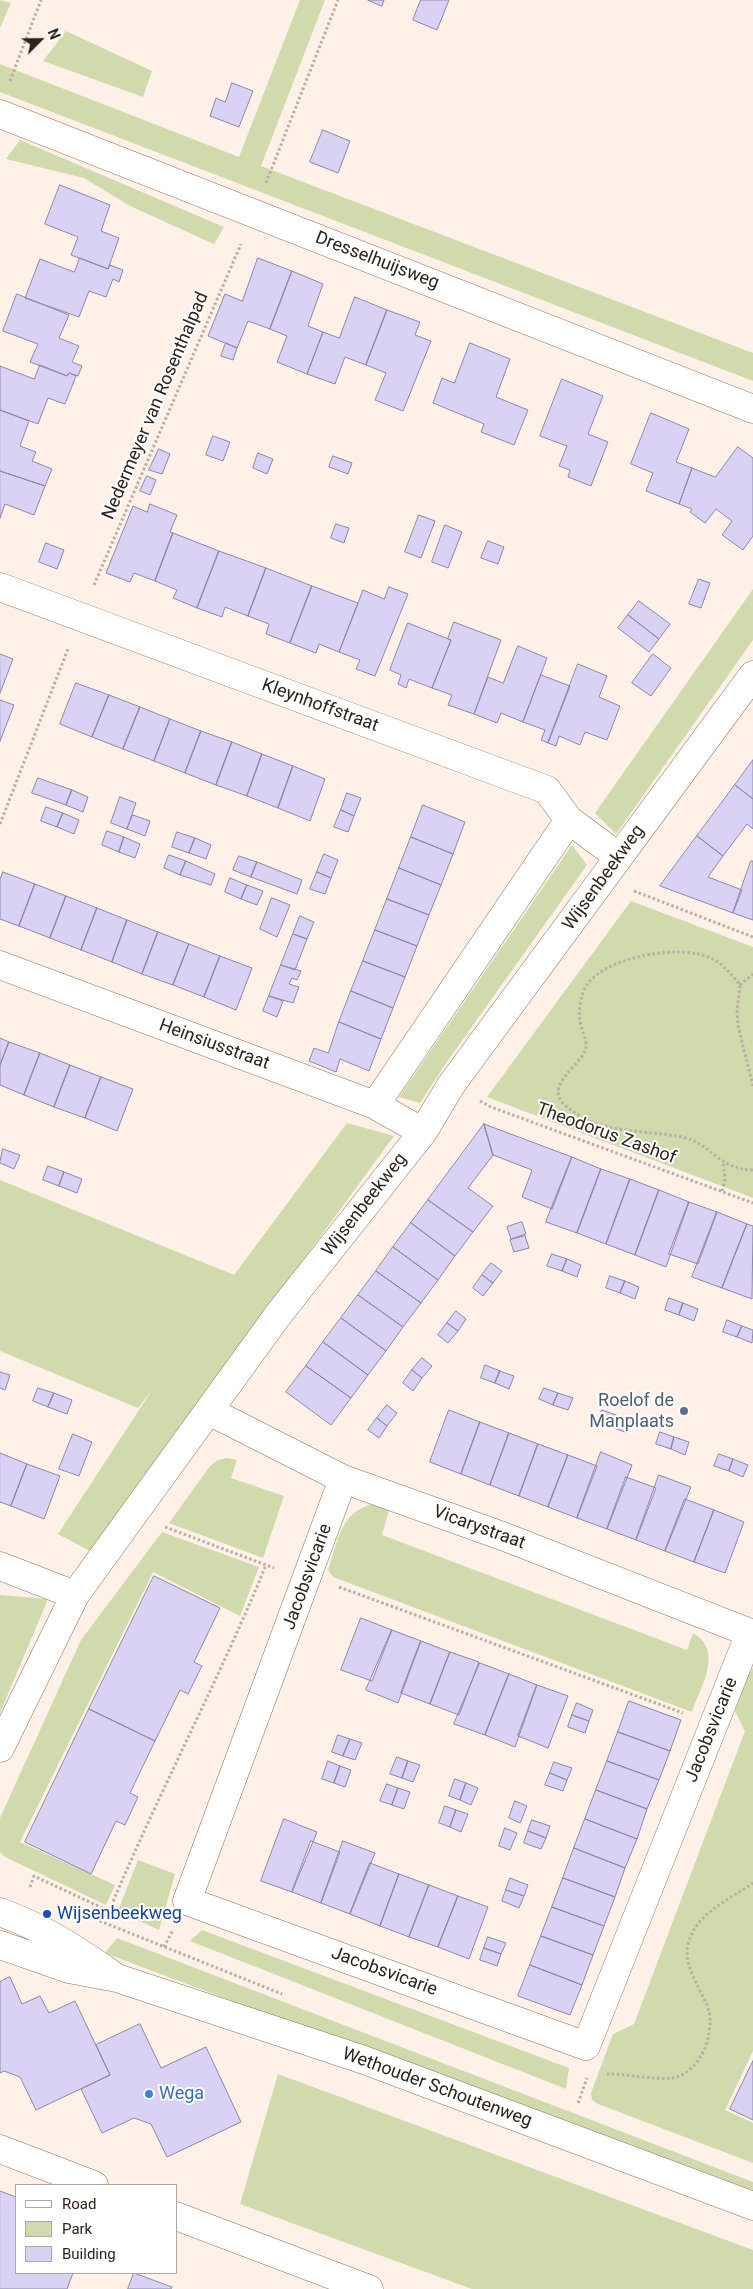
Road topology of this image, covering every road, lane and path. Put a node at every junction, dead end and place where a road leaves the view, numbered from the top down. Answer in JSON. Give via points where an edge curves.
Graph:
{"nodes":[{"id":1,"x":42,"y":0,"type":"edge"},
{"id":2,"x":338,"y":0,"type":"edge"},
{"id":3,"x":9,"y":83,"type":"dead end"},
{"id":4,"x":0,"y":114,"type":"edge"},
{"id":5,"x":254,"y":213,"type":"junction"},
{"id":6,"x":753,"y":409,"type":"edge"},
{"id":7,"x":0,"y":587,"type":"edge"},
{"id":8,"x":80,"y":617,"type":"junction"},
{"id":9,"x":753,"y":675,"type":"edge"},
{"id":10,"x":569,"y":820,"type":"junction"},
{"id":11,"x":0,"y":824,"type":"edge"},
{"id":12,"x":612,"y":866,"type":"junction"},
{"id":13,"x":753,"y":937,"type":"edge"},
{"id":14,"x":0,"y":965,"type":"edge"},
{"id":15,"x":753,"y":974,"type":"edge"},
{"id":16,"x":740,"y":985,"type":"junction"},
{"id":17,"x":451,"y":1085,"type":"junction"},
{"id":18,"x":753,"y":1086,"type":"edge"},
{"id":19,"x":376,"y":1104,"type":"junction"},
{"id":20,"x":423,"y":1132,"type":"junction"},
{"id":21,"x":723,"y":1162,"type":"junction"},
{"id":22,"x":753,"y":1170,"type":"edge"},
{"id":23,"x":722,"y":1191,"type":"junction"},
{"id":24,"x":753,"y":1203,"type":"edge"},
{"id":25,"x":209,"y":1411,"type":"junction"},
{"id":26,"x":343,"y":1479,"type":"junction"},
{"id":27,"x":137,"y":1510,"type":"junction"},
{"id":28,"x":266,"y":1565,"type":"junction"},
{"id":29,"x":0,"y":1566,"type":"edge"},
{"id":30,"x":307,"y":1581,"type":"junction"},
{"id":31,"x":75,"y":1596,"type":"junction"},
{"id":32,"x":752,"y":1634,"type":"edge"},
{"id":33,"x":714,"y":1724,"type":"junction"},
{"id":34,"x":0,"y":1748,"type":"edge"},
{"id":35,"x":753,"y":1883,"type":"edge"},
{"id":36,"x":28,"y":1892,"type":"dead end"},
{"id":37,"x":0,"y":1912,"type":"edge"},
{"id":38,"x":0,"y":1945,"type":"edge"},
{"id":39,"x":117,"y":1978,"type":"junction"},
{"id":40,"x":606,"y":2074,"type":"dead end"},
{"id":41,"x":0,"y":2150,"type":"edge"},
{"id":42,"x":91,"y":2184,"type":"edge"},
{"id":43,"x":753,"y":2206,"type":"edge"},
{"id":44,"x":178,"y":2217,"type":"edge"},
{"id":45,"x":368,"y":2289,"type":"edge"}],
"edges":[{"from":1,"to":3,"type":"path"},
{"from":2,"to":5,"type":"path","name":"Nedermeyer van Rosenthalpad"},
{"from":4,"to":5,"type":"street","name":"Dresselhuijsweg"},
{"from":5,"to":6,"type":"street","name":"Dresselhuijsweg"},
{"from":5,"to":8,"type":"path","name":"Nedermeyer van Rosenthalpad"},
{"from":7,"to":8,"type":"street","name":"Kleynhoffstraat"},
{"from":8,"to":10,"type":"street","name":"Kleynhoffstraat","via":[[547,790]]},
{"from":8,"to":11,"type":"path","name":"Nedermeyer van Rosenthalpad"},
{"from":9,"to":12,"type":"street","name":"Wijsenbeekweg"},
{"from":10,"to":12,"type":"street","name":"Kleynhoffstraat"},
{"from":10,"to":19,"type":"street"},
{"from":12,"to":13,"type":"path","via":[[644,897]]},
{"from":12,"to":17,"type":"street","name":"Wijsenbeekweg"},
{"from":14,"to":19,"type":"street","name":"Heinsiusstraat"},
{"from":15,"to":16,"type":"path"},
{"from":16,"to":18,"type":"path","via":[[738,1026]]},
{"from":16,"to":21,"type":"path","via":[[730,971],[712,958],[682,952],[652,954],[618,962],[596,974],[586,986],[581,1004],[585,1050],[561,1080],[559,1093],[563,1104],[606,1128],[688,1138]]},
{"from":17,"to":20,"type":"street","name":"Wijsenbeekweg"},
{"from":17,"to":23,"type":"path","name":"Theodorus Zashof","via":[[491,1107]]},
{"from":19,"to":20,"type":"street","name":"Heinsiusstraat"},
{"from":20,"to":25,"type":"street","name":"Wijsenbeekweg","via":[[278,1315]]},
{"from":21,"to":22,"type":"path"},
{"from":21,"to":23,"type":"path","via":[[725,1180]]},
{"from":23,"to":24,"type":"path","name":"Theodorus Zashof"},
{"from":25,"to":26,"type":"street","name":"Vicarystraat"},
{"from":25,"to":27,"type":"street","name":"Wijsenbeekweg"},
{"from":26,"to":30,"type":"street","name":"Jacobsvicarie"},
{"from":26,"to":32,"type":"street","name":"Vicarystraat","via":[[505,1537]]},
{"from":27,"to":28,"type":"path","via":[[166,1527]]},
{"from":27,"to":31,"type":"street","name":"Wijsenbeekweg"},
{"from":28,"to":30,"type":"path"},
{"from":28,"to":36,"type":"path","via":[[109,1910],[34,1876]]},
{"from":29,"to":31,"type":"street"},
{"from":30,"to":33,"type":"path","via":[[332,1584]]},
{"from":30,"to":33,"type":"street","name":"Jacobsvicarie","via":[[187,1901],[586,2046]]},
{"from":31,"to":34,"type":"street","name":"Wijsenbeekweg"},
{"from":32,"to":33,"type":"street","name":"Jacobsvicarie"},
{"from":35,"to":40,"type":"path","via":[[697,1924],[687,1944],[688,1962],[708,2007],[711,2025],[706,2046],[697,2063],[673,2078]]},
{"from":37,"to":39,"type":"street","name":"Wethouder Schoutenweg","via":[[40,1928]]},
{"from":38,"to":39,"type":"street","name":"Wethouder Schoutenweg","via":[[69,1969]]},
{"from":39,"to":43,"type":"street","name":"Wethouder Schoutenweg","via":[[364,2060]]},
{"from":41,"to":42,"type":"street"},
{"from":44,"to":45,"type":"street"}]}
